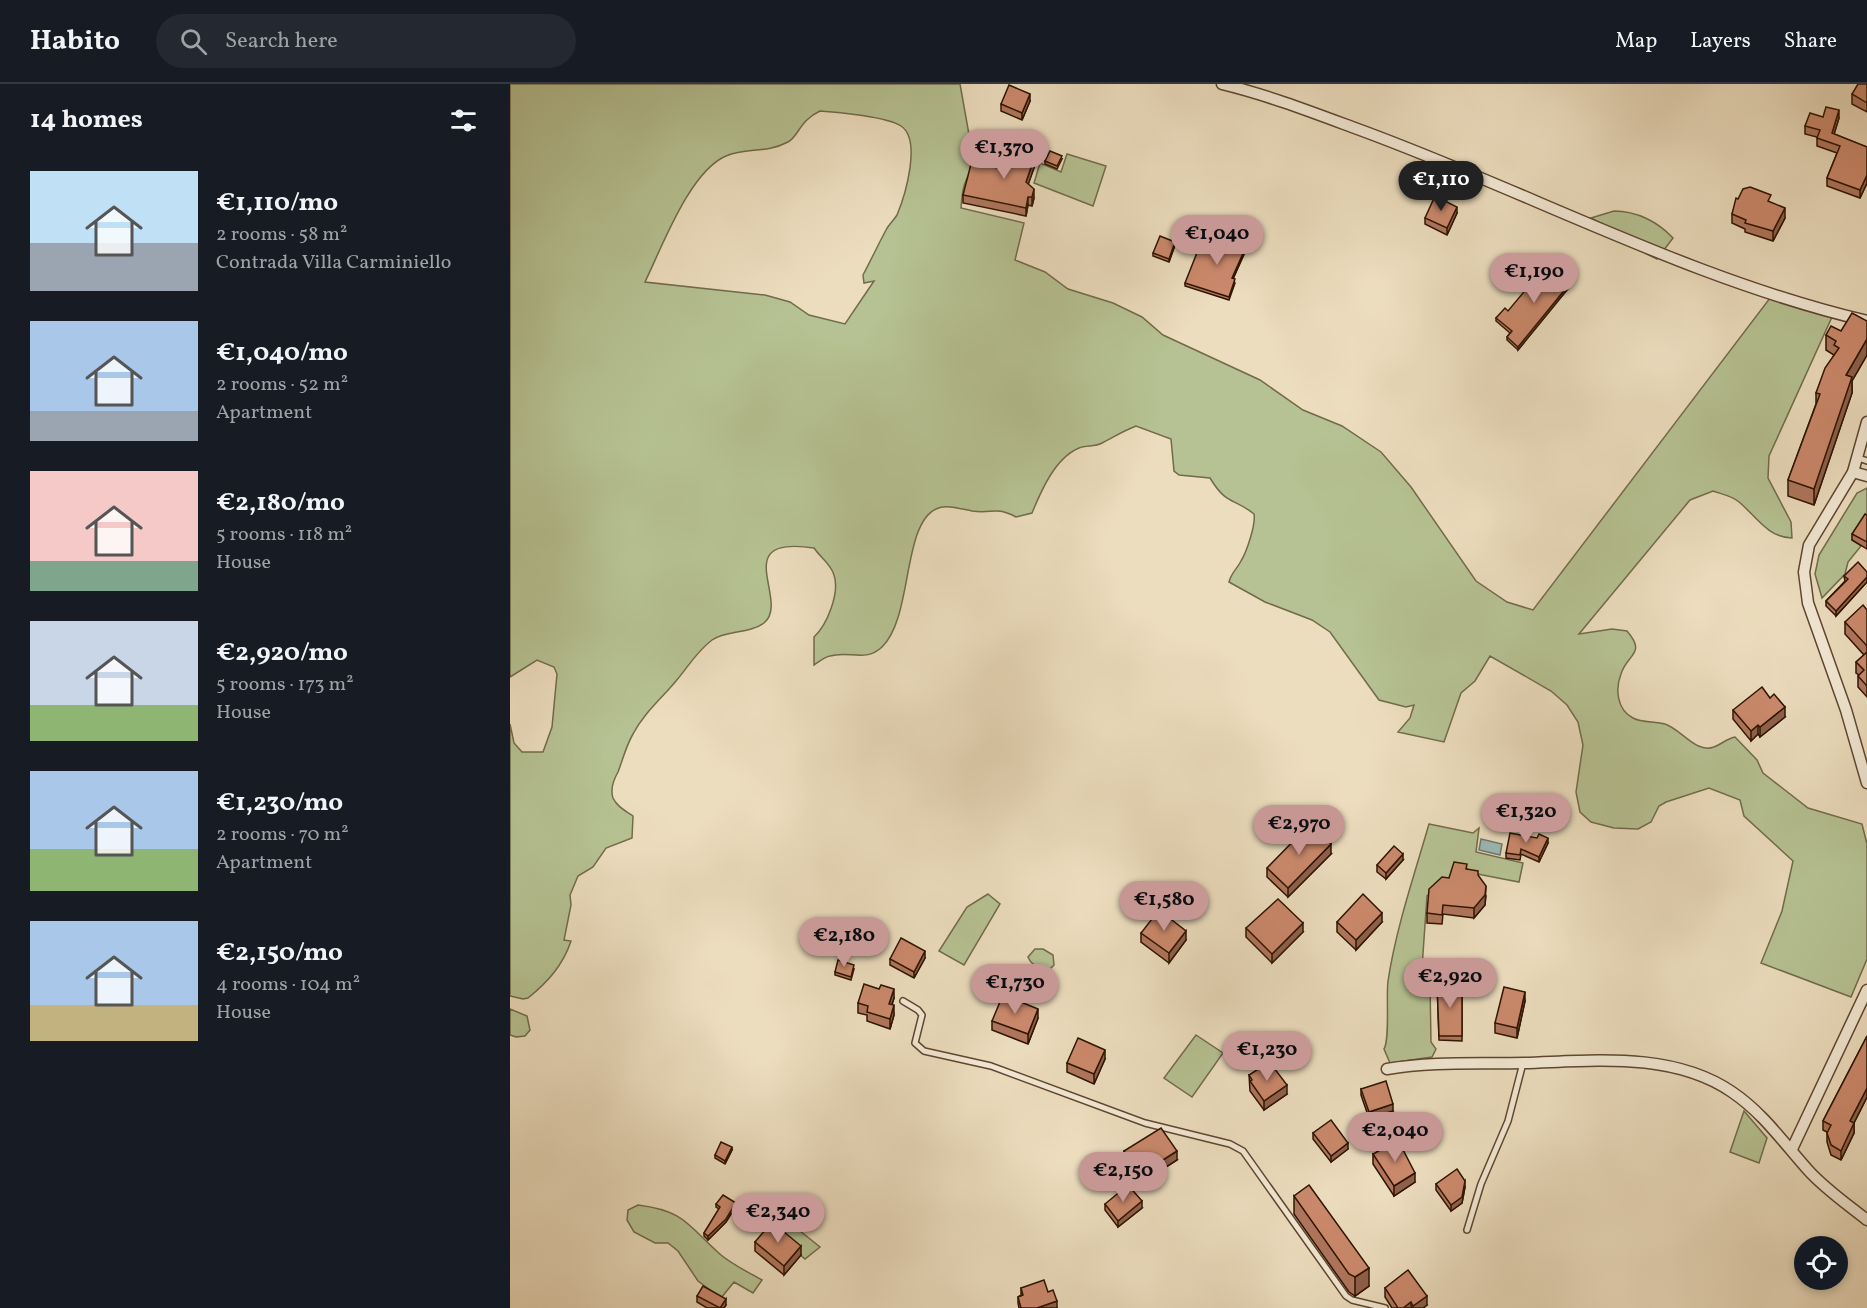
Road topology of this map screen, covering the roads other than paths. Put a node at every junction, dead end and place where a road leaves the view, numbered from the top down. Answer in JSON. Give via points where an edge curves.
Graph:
{"nodes":[{"id":1,"x":1222,"y":84,"type":"edge"},
{"id":2,"x":1867,"y":321,"type":"edge"},
{"id":3,"x":1867,"y":422,"type":"edge"},
{"id":4,"x":1863,"y":460,"type":"edge"},
{"id":5,"x":1853,"y":472,"type":"junction"},
{"id":6,"x":1867,"y":476,"type":"edge"},
{"id":7,"x":1867,"y":783,"type":"edge"},
{"id":8,"x":1867,"y":990,"type":"edge"},
{"id":9,"x":903,"y":1001,"type":"dead end"},
{"id":10,"x":1523,"y":1063,"type":"junction"},
{"id":11,"x":1387,"y":1069,"type":"dead end"},
{"id":12,"x":1792,"y":1149,"type":"junction"},
{"id":13,"x":1867,"y":1220,"type":"edge"},
{"id":14,"x":1467,"y":1230,"type":"dead end"},
{"id":15,"x":1385,"y":1308,"type":"edge"}],
"edges":[{"from":1,"to":2,"type":"street","via":[[1258,93],[1414,149],[1731,280]]},
{"from":3,"to":4,"type":"street"},
{"from":4,"to":5,"type":"street"},
{"from":5,"to":6,"type":"street"},
{"from":5,"to":7,"type":"street","via":[[1809,544],[1804,572],[1808,603]]},
{"from":8,"to":12,"type":"street"},
{"from":9,"to":15,"type":"lane","via":[[922,1015],[915,1043],[924,1051],[991,1066],[1145,1122],[1230,1144],[1243,1151],[1346,1296]]},
{"from":10,"to":11,"type":"street"},
{"from":10,"to":12,"type":"street","via":[[1638,1062],[1698,1074],[1746,1101]]},
{"from":10,"to":14,"type":"lane","via":[[1508,1121],[1481,1184]]},
{"from":12,"to":13,"type":"street","via":[[1826,1187]]}]}
